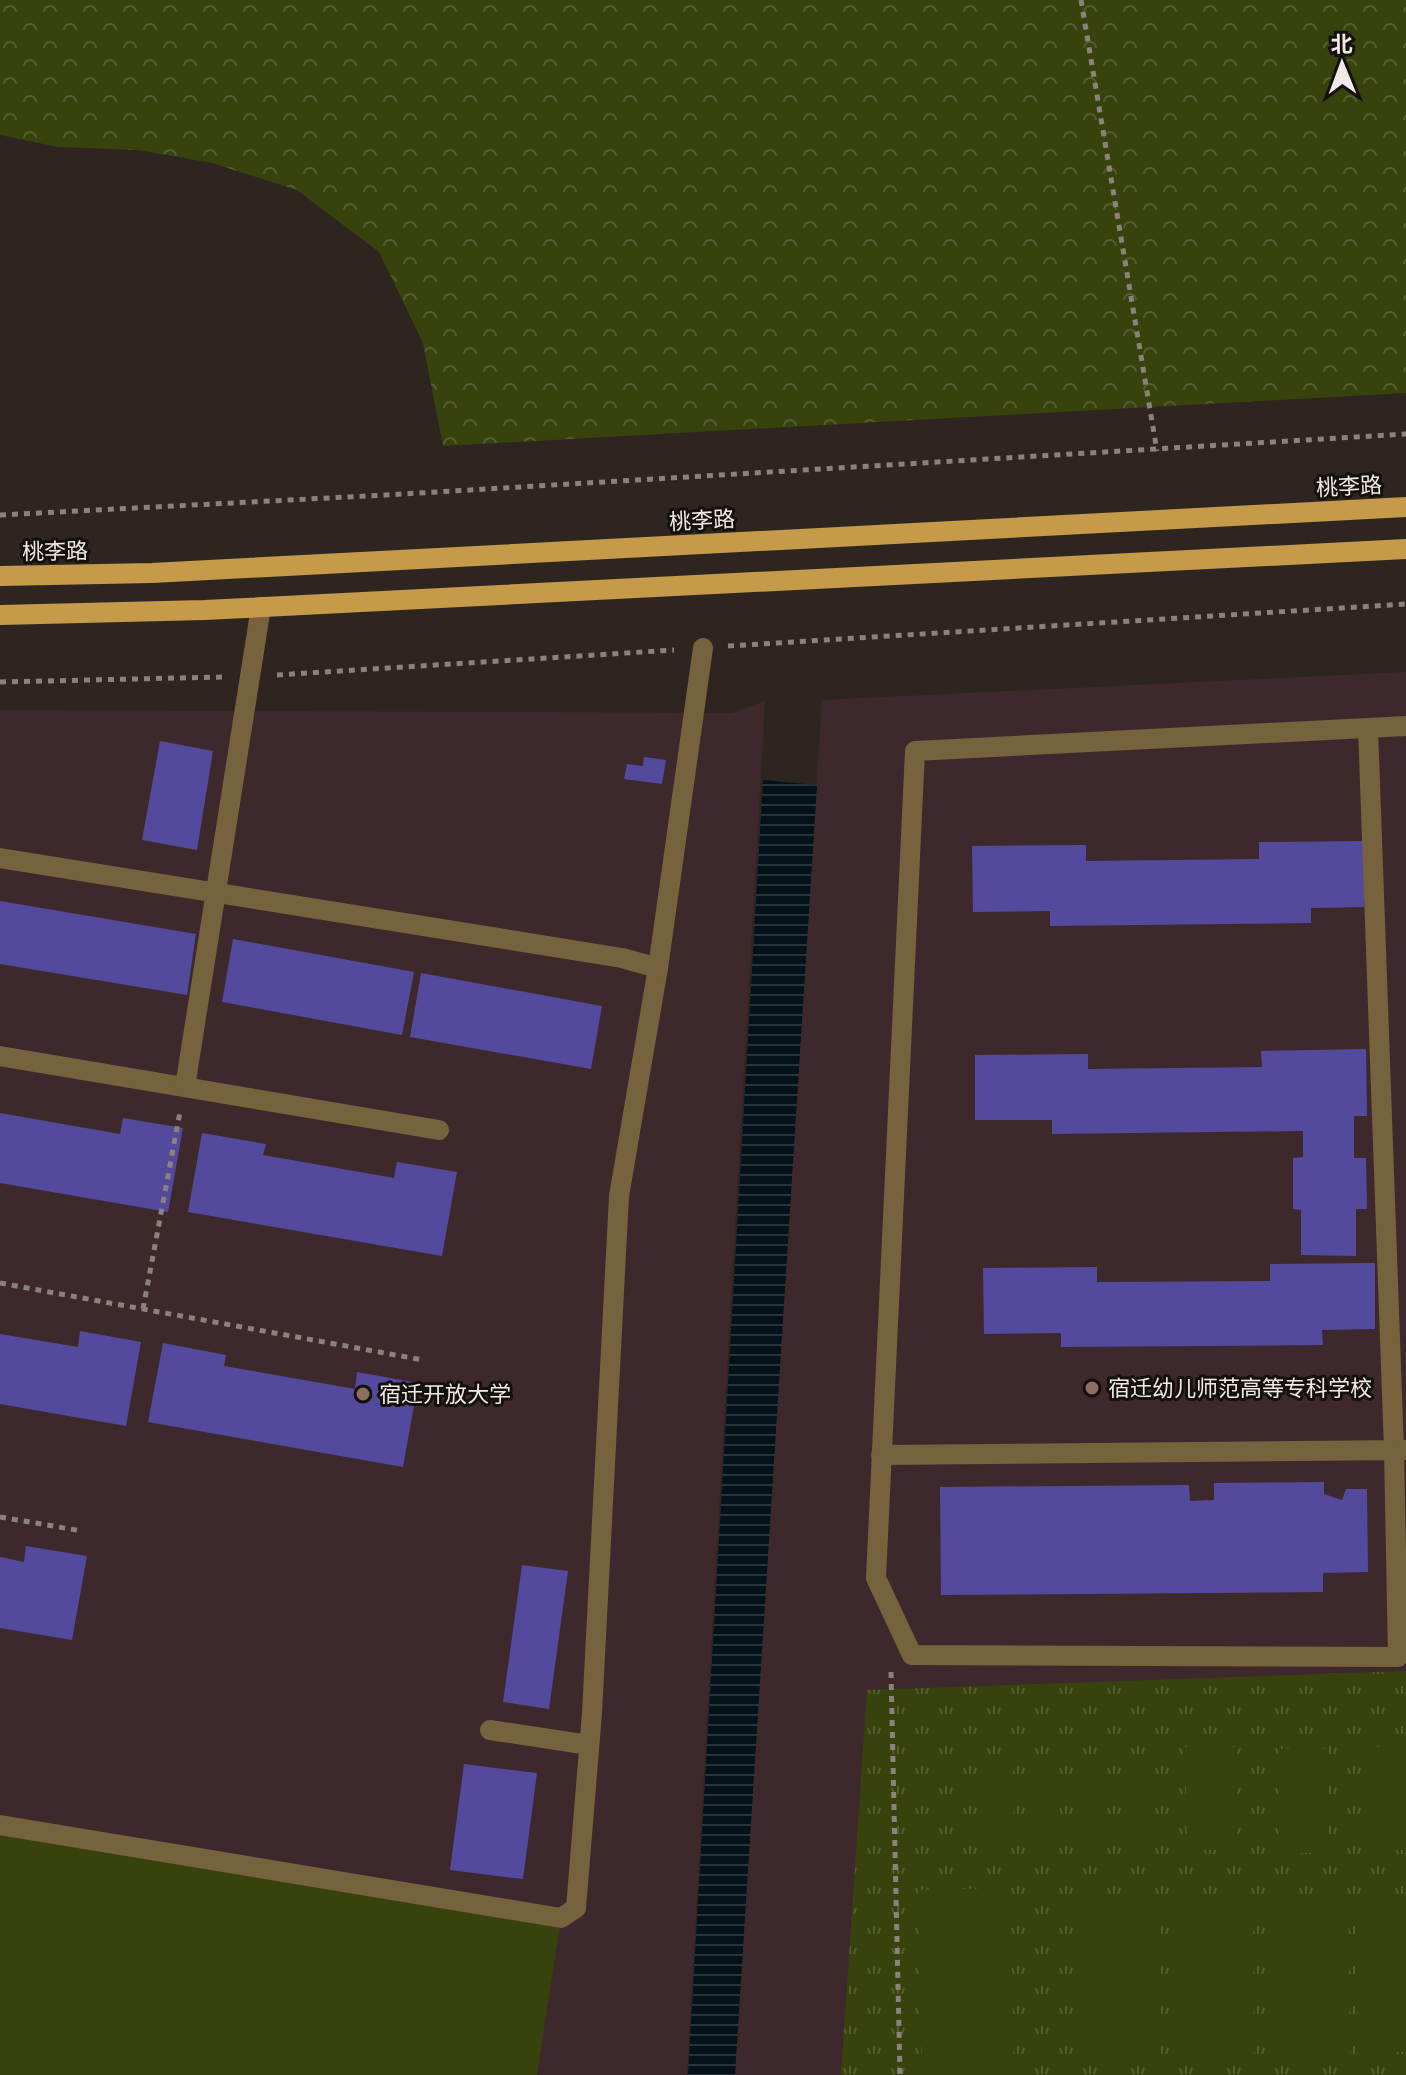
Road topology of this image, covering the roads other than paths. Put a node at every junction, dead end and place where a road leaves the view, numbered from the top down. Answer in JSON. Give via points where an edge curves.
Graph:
{"nodes":[{"id":1,"x":1406,"y":507,"type":"edge"},
{"id":2,"x":1406,"y":549,"type":"edge"},
{"id":3,"x":0,"y":576,"type":"edge"},
{"id":4,"x":261,"y":607,"type":"junction"},
{"id":5,"x":0,"y":615,"type":"edge"},
{"id":6,"x":703,"y":648,"type":"dead end"},
{"id":7,"x":1406,"y":726,"type":"edge"},
{"id":8,"x":1368,"y":728,"type":"junction"},
{"id":9,"x":0,"y":858,"type":"edge"},
{"id":10,"x":216,"y":893,"type":"junction"},
{"id":11,"x":658,"y":968,"type":"junction"},
{"id":12,"x":0,"y":1056,"type":"edge"},
{"id":13,"x":185,"y":1087,"type":"junction"},
{"id":14,"x":439,"y":1130,"type":"dead end"},
{"id":15,"x":1400,"y":1450,"type":"edge"},
{"id":16,"x":881,"y":1455,"type":"junction"},
{"id":17,"x":490,"y":1730,"type":"dead end"},
{"id":18,"x":589,"y":1745,"type":"junction"},
{"id":19,"x":0,"y":1825,"type":"edge"}],
"edges":[{"from":1,"to":3,"type":"main road","name":"桃李路","via":[[152,573]]},
{"from":2,"to":4,"type":"main road"},
{"from":4,"to":5,"type":"main road"},
{"from":4,"to":10,"type":"lane"},
{"from":6,"to":11,"type":"lane"},
{"from":7,"to":8,"type":"lane"},
{"from":8,"to":15,"type":"lane"},
{"from":8,"to":16,"type":"lane","via":[[915,751]]},
{"from":9,"to":10,"type":"lane"},
{"from":10,"to":11,"type":"lane"},
{"from":10,"to":13,"type":"lane"},
{"from":11,"to":18,"type":"lane","via":[[619,1196]]},
{"from":12,"to":13,"type":"lane"},
{"from":13,"to":14,"type":"lane"},
{"from":15,"to":16,"type":"lane"},
{"from":15,"to":16,"type":"lane","via":[[1398,1657],[912,1655],[876,1578]]},
{"from":17,"to":18,"type":"lane"},
{"from":18,"to":19,"type":"lane","via":[[576,1908],[561,1918]]}]}
